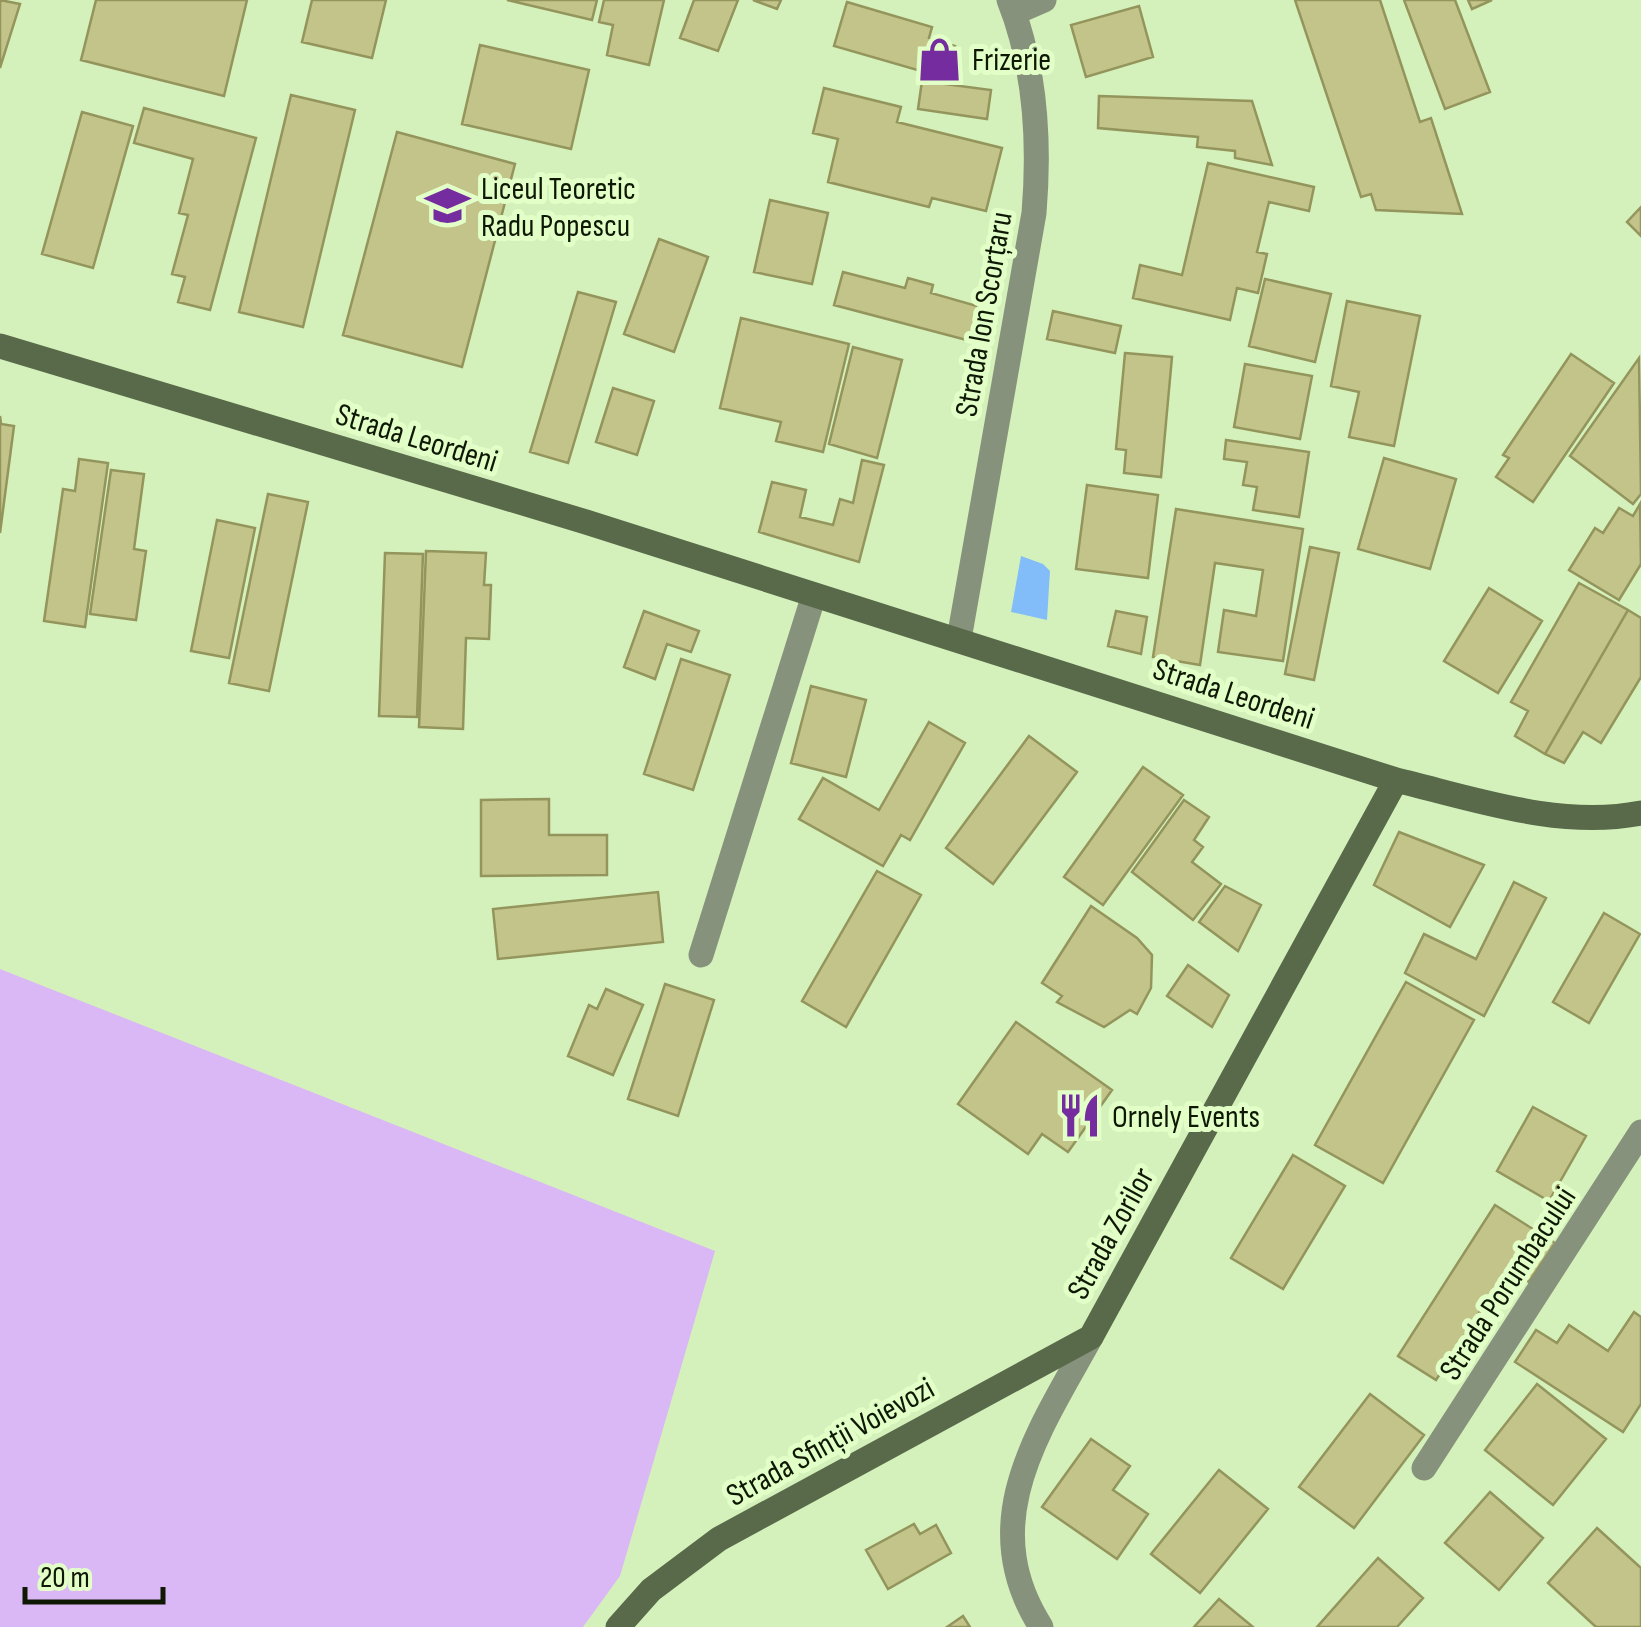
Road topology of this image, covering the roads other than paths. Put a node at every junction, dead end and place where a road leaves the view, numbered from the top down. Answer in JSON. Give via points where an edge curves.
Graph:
{"nodes":[{"id":1,"x":1044,"y":0,"type":"edge"},
{"id":2,"x":1012,"y":6,"type":"edge"},
{"id":3,"x":0,"y":346,"type":"edge"},
{"id":4,"x":814,"y":595,"type":"junction"},
{"id":5,"x":958,"y":640,"type":"junction"},
{"id":6,"x":1396,"y":780,"type":"junction"},
{"id":7,"x":1641,"y":813,"type":"edge"},
{"id":8,"x":702,"y":955,"type":"dead end"},
{"id":9,"x":1641,"y":1132,"type":"edge"},
{"id":10,"x":1091,"y":1336,"type":"junction"},
{"id":11,"x":1424,"y":1468,"type":"dead end"},
{"id":12,"x":618,"y":1627,"type":"edge"},
{"id":13,"x":1042,"y":1627,"type":"edge"}],
"edges":[{"from":1,"to":2,"type":"street"},
{"from":2,"to":5,"type":"street","name":"Strada Ion Scorțaru","via":[[1036,110],[1034,213]]},
{"from":3,"to":4,"type":"main road","name":"Strada Leordeni"},
{"from":4,"to":5,"type":"main road","name":"Strada Leordeni"},
{"from":4,"to":8,"type":"street"},
{"from":5,"to":6,"type":"main road","name":"Strada Leordeni"},
{"from":6,"to":7,"type":"main road","name":"Strada Leordeni","via":[[1534,812],[1585,818]]},
{"from":6,"to":10,"type":"main road","name":"Strada Zorilor"},
{"from":9,"to":11,"type":"street","name":"Strada Porumbacului"},
{"from":10,"to":12,"type":"main road","name":"Strada Sfinții Voievozi","via":[[719,1538],[651,1590]]},
{"from":10,"to":13,"type":"street","name":"Strada Zorilor","via":[[1034,1445],[1012,1518],[1016,1577]]}]}
